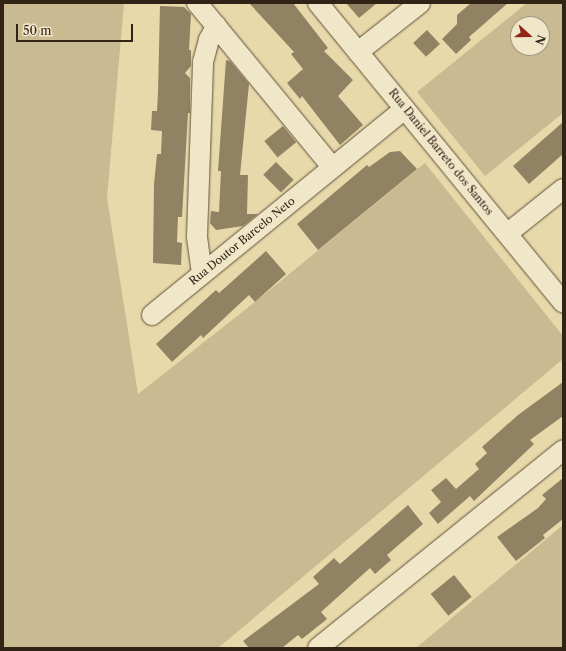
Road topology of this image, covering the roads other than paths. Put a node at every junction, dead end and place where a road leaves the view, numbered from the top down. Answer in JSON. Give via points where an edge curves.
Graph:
{"nodes":[{"id":1,"x":197,"y":3,"type":"edge"},
{"id":2,"x":318,"y":3,"type":"edge"},
{"id":3,"x":420,"y":3,"type":"edge"},
{"id":4,"x":216,"y":26,"type":"junction"},
{"id":5,"x":358,"y":52,"type":"junction"},
{"id":6,"x":405,"y":109,"type":"junction"},
{"id":7,"x":332,"y":167,"type":"junction"},
{"id":8,"x":563,"y":190,"type":"edge"},
{"id":9,"x":508,"y":233,"type":"junction"},
{"id":10,"x":202,"y":273,"type":"junction"},
{"id":11,"x":563,"y":302,"type":"edge"},
{"id":12,"x":152,"y":315,"type":"dead end"},
{"id":13,"x":563,"y":450,"type":"edge"},
{"id":14,"x":318,"y":648,"type":"edge"}],
"edges":[{"from":1,"to":4,"type":"street"},
{"from":2,"to":5,"type":"street","name":"Rua Daniel Barreto dos Santos"},
{"from":3,"to":5,"type":"street"},
{"from":4,"to":7,"type":"street"},
{"from":4,"to":10,"type":"street","via":[[203,62],[198,236]]},
{"from":5,"to":6,"type":"street","name":"Rua Daniel Barreto dos Santos"},
{"from":6,"to":7,"type":"street","name":"Rua Doutor Barcelo Neto"},
{"from":6,"to":9,"type":"street","name":"Rua Daniel Barreto dos Santos"},
{"from":7,"to":10,"type":"street","name":"Rua Doutor Barcelo Neto"},
{"from":8,"to":9,"type":"street"},
{"from":9,"to":11,"type":"street","name":"Rua Daniel Barreto dos Santos"},
{"from":10,"to":12,"type":"street","name":"Rua Doutor Barcelo Neto"},
{"from":13,"to":14,"type":"street"}]}
